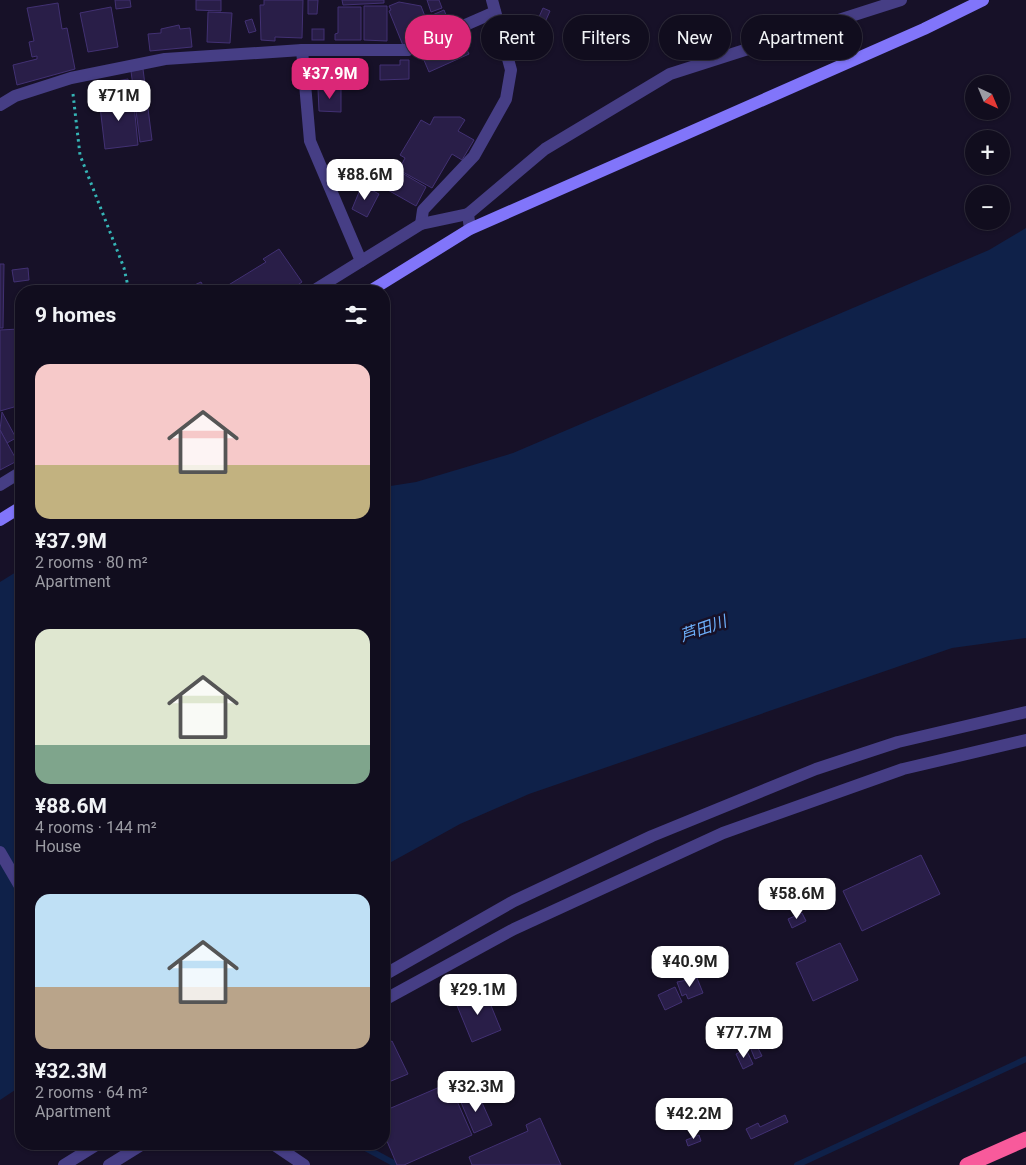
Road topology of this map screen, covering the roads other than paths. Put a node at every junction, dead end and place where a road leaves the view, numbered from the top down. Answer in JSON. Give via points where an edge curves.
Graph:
{"nodes":[{"id":1,"x":900,"y":0,"type":"edge"},
{"id":2,"x":983,"y":0,"type":"edge"},
{"id":3,"x":493,"y":6,"type":"edge"},
{"id":4,"x":302,"y":50,"type":"junction"},
{"id":5,"x":0,"y":105,"type":"edge"},
{"id":6,"x":468,"y":214,"type":"junction"},
{"id":7,"x":421,"y":224,"type":"junction"},
{"id":8,"x":470,"y":230,"type":"junction"},
{"id":9,"x":361,"y":261,"type":"junction"},
{"id":10,"x":323,"y":285,"type":"edge"},
{"id":11,"x":380,"y":285,"type":"edge"},
{"id":12,"x":15,"y":476,"type":"edge"},
{"id":13,"x":0,"y":485,"type":"edge"},
{"id":14,"x":15,"y":511,"type":"edge"},
{"id":15,"x":0,"y":520,"type":"edge"},
{"id":16,"x":1026,"y":712,"type":"edge"},
{"id":17,"x":1026,"y":740,"type":"edge"},
{"id":18,"x":0,"y":852,"type":"edge"},
{"id":19,"x":15,"y":878,"type":"edge"},
{"id":20,"x":390,"y":972,"type":"edge"},
{"id":21,"x":390,"y":997,"type":"edge"},
{"id":22,"x":1023,"y":1140,"type":"edge"},
{"id":23,"x":88,"y":1150,"type":"edge"},
{"id":24,"x":133,"y":1150,"type":"edge"},
{"id":25,"x":282,"y":1150,"type":"edge"},
{"id":26,"x":64,"y":1165,"type":"edge"},
{"id":27,"x":109,"y":1165,"type":"edge"},
{"id":28,"x":304,"y":1165,"type":"edge"},
{"id":29,"x":967,"y":1165,"type":"edge"}],
"edges":[{"from":1,"to":6,"type":"street","via":[[670,74],[545,149]]},
{"from":2,"to":8,"type":"street"},
{"from":3,"to":4,"type":"street","via":[[408,50]]},
{"from":3,"to":7,"type":"street","via":[[511,70],[506,99],[474,156],[423,210]]},
{"from":4,"to":5,"type":"street","via":[[164,59],[71,78],[16,96]]},
{"from":4,"to":9,"type":"street","via":[[310,141]]},
{"from":6,"to":7,"type":"street"},
{"from":6,"to":8,"type":"street"},
{"from":7,"to":9,"type":"street"},
{"from":8,"to":11,"type":"street"},
{"from":9,"to":10,"type":"street"},
{"from":12,"to":13,"type":"street"},
{"from":14,"to":15,"type":"street"},
{"from":16,"to":20,"type":"street","via":[[898,742],[825,766],[652,836],[514,901]]},
{"from":17,"to":21,"type":"street","via":[[903,769],[723,834],[514,930]]},
{"from":18,"to":19,"type":"street"},
{"from":22,"to":29,"type":"highway"},
{"from":23,"to":26,"type":"street"},
{"from":24,"to":27,"type":"street"},
{"from":25,"to":28,"type":"street"}]}
